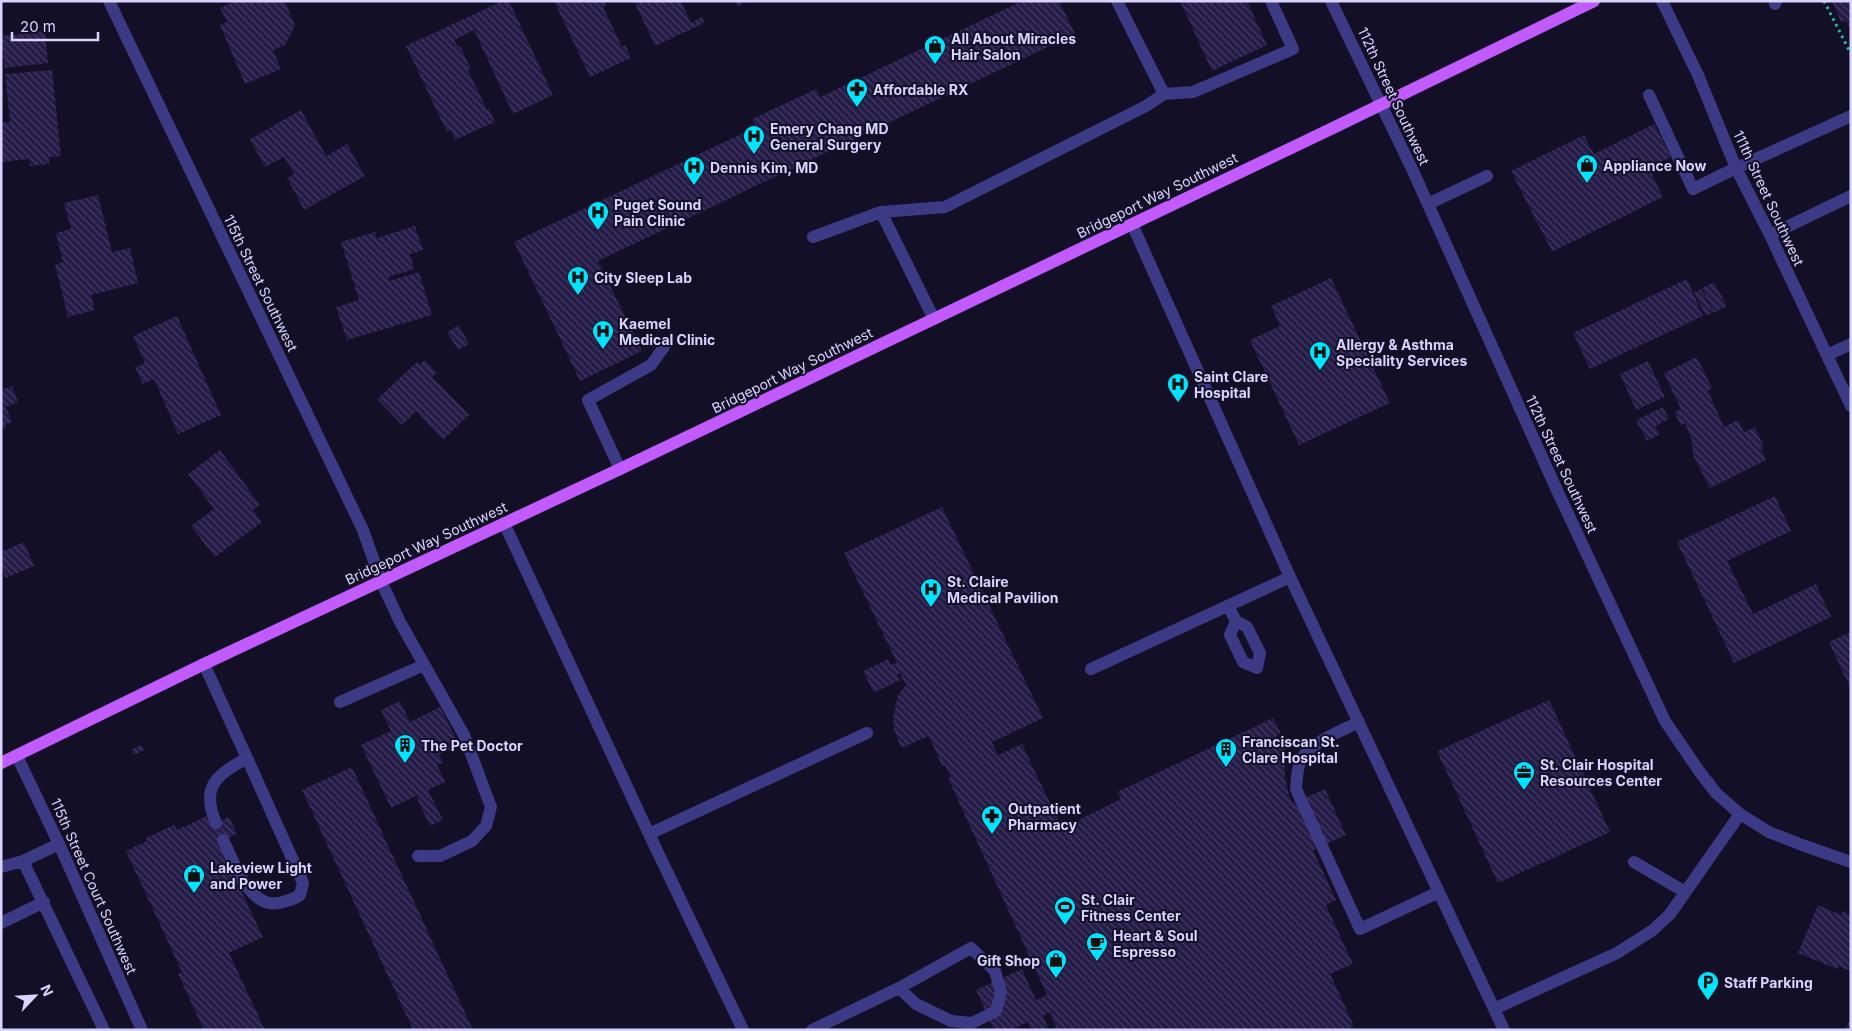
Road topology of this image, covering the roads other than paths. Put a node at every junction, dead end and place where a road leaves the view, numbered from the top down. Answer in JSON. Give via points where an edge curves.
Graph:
{"nodes":[{"id":1,"x":109,"y":1,"type":"edge"},
{"id":2,"x":1117,"y":1,"type":"edge"},
{"id":3,"x":1271,"y":1,"type":"edge"},
{"id":4,"x":1331,"y":1,"type":"edge"},
{"id":5,"x":1594,"y":1,"type":"edge"},
{"id":6,"x":1662,"y":1,"type":"edge"},
{"id":7,"x":1164,"y":94,"type":"junction"},
{"id":8,"x":1649,"y":95,"type":"dead end"},
{"id":9,"x":1382,"y":105,"type":"junction"},
{"id":10,"x":1851,"y":116,"type":"edge"},
{"id":11,"x":1736,"y":168,"type":"junction"},
{"id":12,"x":1487,"y":176,"type":"dead end"},
{"id":13,"x":1851,"y":196,"type":"edge"},
{"id":14,"x":1428,"y":204,"type":"junction"},
{"id":15,"x":882,"y":212,"type":"junction"},
{"id":16,"x":1132,"y":224,"type":"junction"},
{"id":17,"x":1770,"y":235,"type":"junction"},
{"id":18,"x":813,"y":237,"type":"dead end"},
{"id":19,"x":934,"y":319,"type":"junction"},
{"id":20,"x":1851,"y":344,"type":"edge"},
{"id":21,"x":664,"y":348,"type":"dead end"},
{"id":22,"x":1827,"y":355,"type":"junction"},
{"id":23,"x":1851,"y":406,"type":"edge"},
{"id":24,"x":620,"y":469,"type":"junction"},
{"id":25,"x":504,"y":523,"type":"junction"},
{"id":26,"x":1290,"y":577,"type":"junction"},
{"id":27,"x":380,"y":581,"type":"junction"},
{"id":28,"x":1228,"y":606,"type":"junction"},
{"id":29,"x":1236,"y":621,"type":"dead end"},
{"id":30,"x":204,"y":664,"type":"junction"},
{"id":31,"x":424,"y":665,"type":"junction"},
{"id":32,"x":1091,"y":669,"type":"dead end"},
{"id":33,"x":340,"y":702,"type":"dead end"},
{"id":34,"x":1359,"y":722,"type":"junction"},
{"id":35,"x":867,"y":733,"type":"dead end"},
{"id":36,"x":18,"y":756,"type":"junction"},
{"id":37,"x":246,"y":758,"type":"junction"},
{"id":38,"x":1,"y":763,"type":"edge"},
{"id":39,"x":1740,"y":814,"type":"junction"},
{"id":40,"x":216,"y":823,"type":"dead end"},
{"id":41,"x":649,"y":834,"type":"junction"},
{"id":42,"x":223,"y":840,"type":"dead end"},
{"id":43,"x":59,"y":844,"type":"junction"},
{"id":44,"x":418,"y":856,"type":"dead end"},
{"id":45,"x":23,"y":861,"type":"junction"},
{"id":46,"x":1634,"y":862,"type":"dead end"},
{"id":47,"x":1851,"y":862,"type":"edge"},
{"id":48,"x":1,"y":867,"type":"edge"},
{"id":49,"x":1439,"y":892,"type":"junction"},
{"id":50,"x":1685,"y":892,"type":"junction"},
{"id":51,"x":44,"y":902,"type":"junction"},
{"id":52,"x":1,"y":923,"type":"edge"},
{"id":53,"x":899,"y":988,"type":"junction"},
{"id":54,"x":1494,"y":1009,"type":"junction"},
{"id":55,"x":104,"y":1030,"type":"edge"},
{"id":56,"x":142,"y":1030,"type":"edge"},
{"id":57,"x":743,"y":1030,"type":"edge"},
{"id":58,"x":812,"y":1030,"type":"edge"},
{"id":59,"x":1504,"y":1030,"type":"edge"}],
"edges":[{"from":1,"to":27,"type":"street","name":"115th Street Southwest","via":[[363,530]]},
{"from":2,"to":7,"type":"street"},
{"from":3,"to":7,"type":"street","via":[[1293,49],[1193,92]]},
{"from":4,"to":9,"type":"street","name":"112th Street Southwest"},
{"from":5,"to":9,"type":"main road","name":"Bridgeport Way Southwest"},
{"from":6,"to":11,"type":"street","name":"111th Street Southwest","via":[[1698,75]]},
{"from":7,"to":15,"type":"street","via":[[945,207]]},
{"from":8,"to":11,"type":"street","via":[[1693,189]]},
{"from":9,"to":14,"type":"street","name":"112th Street Southwest"},
{"from":9,"to":16,"type":"main road","name":"Bridgeport Way Southwest"},
{"from":10,"to":11,"type":"street"},
{"from":11,"to":17,"type":"street","name":"111th Street Southwest"},
{"from":12,"to":14,"type":"street"},
{"from":13,"to":17,"type":"street"},
{"from":14,"to":39,"type":"street","name":"112th Street Southwest","via":[[1665,721],[1716,793]]},
{"from":15,"to":18,"type":"street"},
{"from":15,"to":19,"type":"street"},
{"from":16,"to":19,"type":"main road","name":"Bridgeport Way Southwest"},
{"from":16,"to":26,"type":"street"},
{"from":17,"to":22,"type":"street","name":"111th Street Southwest"},
{"from":19,"to":24,"type":"main road","name":"Bridgeport Way Southwest"},
{"from":20,"to":22,"type":"street"},
{"from":21,"to":24,"type":"street","via":[[651,365],[588,400]]},
{"from":22,"to":23,"type":"street","name":"111th Street Southwest"},
{"from":24,"to":25,"type":"main road","name":"Bridgeport Way Southwest"},
{"from":25,"to":27,"type":"main road","name":"Bridgeport Way Southwest"},
{"from":25,"to":41,"type":"street"},
{"from":26,"to":28,"type":"street"},
{"from":26,"to":34,"type":"street"},
{"from":27,"to":30,"type":"main road","name":"Bridgeport Way Southwest"},
{"from":27,"to":31,"type":"street","name":"115th Street Southwest"},
{"from":28,"to":29,"type":"street"},
{"from":28,"to":32,"type":"street"},
{"from":30,"to":36,"type":"main road","name":"Bridgeport Way Southwest"},
{"from":30,"to":37,"type":"street"},
{"from":31,"to":33,"type":"street"},
{"from":31,"to":44,"type":"street","name":"115th Street Southwest","via":[[464,735],[491,807],[486,826],[472,841],[440,856]]},
{"from":34,"to":49,"type":"street"},
{"from":34,"to":49,"type":"street","via":[[1317,744],[1304,755],[1296,789],[1360,929]]},
{"from":35,"to":41,"type":"street"},
{"from":36,"to":38,"type":"main road","name":"Bridgeport Way Southwest"},
{"from":36,"to":43,"type":"street","name":"115th Street Court Southwest"},
{"from":37,"to":40,"type":"street","via":[[226,770],[214,784],[210,805]]},
{"from":37,"to":42,"type":"street","via":[[303,883],[300,895],[273,904],[258,899],[245,884]]},
{"from":39,"to":47,"type":"street","name":"112th Street Southwest","via":[[1769,832]]},
{"from":39,"to":50,"type":"street"},
{"from":41,"to":57,"type":"street"},
{"from":43,"to":45,"type":"street"},
{"from":43,"to":56,"type":"street","name":"115th Street Court Southwest"},
{"from":45,"to":48,"type":"street"},
{"from":45,"to":51,"type":"street"},
{"from":46,"to":50,"type":"street"},
{"from":49,"to":54,"type":"street"},
{"from":50,"to":54,"type":"street","via":[[1670,914],[1624,950]]},
{"from":51,"to":52,"type":"street"},
{"from":51,"to":55,"type":"street"},
{"from":53,"to":53,"type":"street","via":[[916,1004],[951,1021],[972,1022],[996,1011],[1001,992],[995,971],[971,948]]},
{"from":53,"to":58,"type":"street"},
{"from":54,"to":59,"type":"street"}]}
